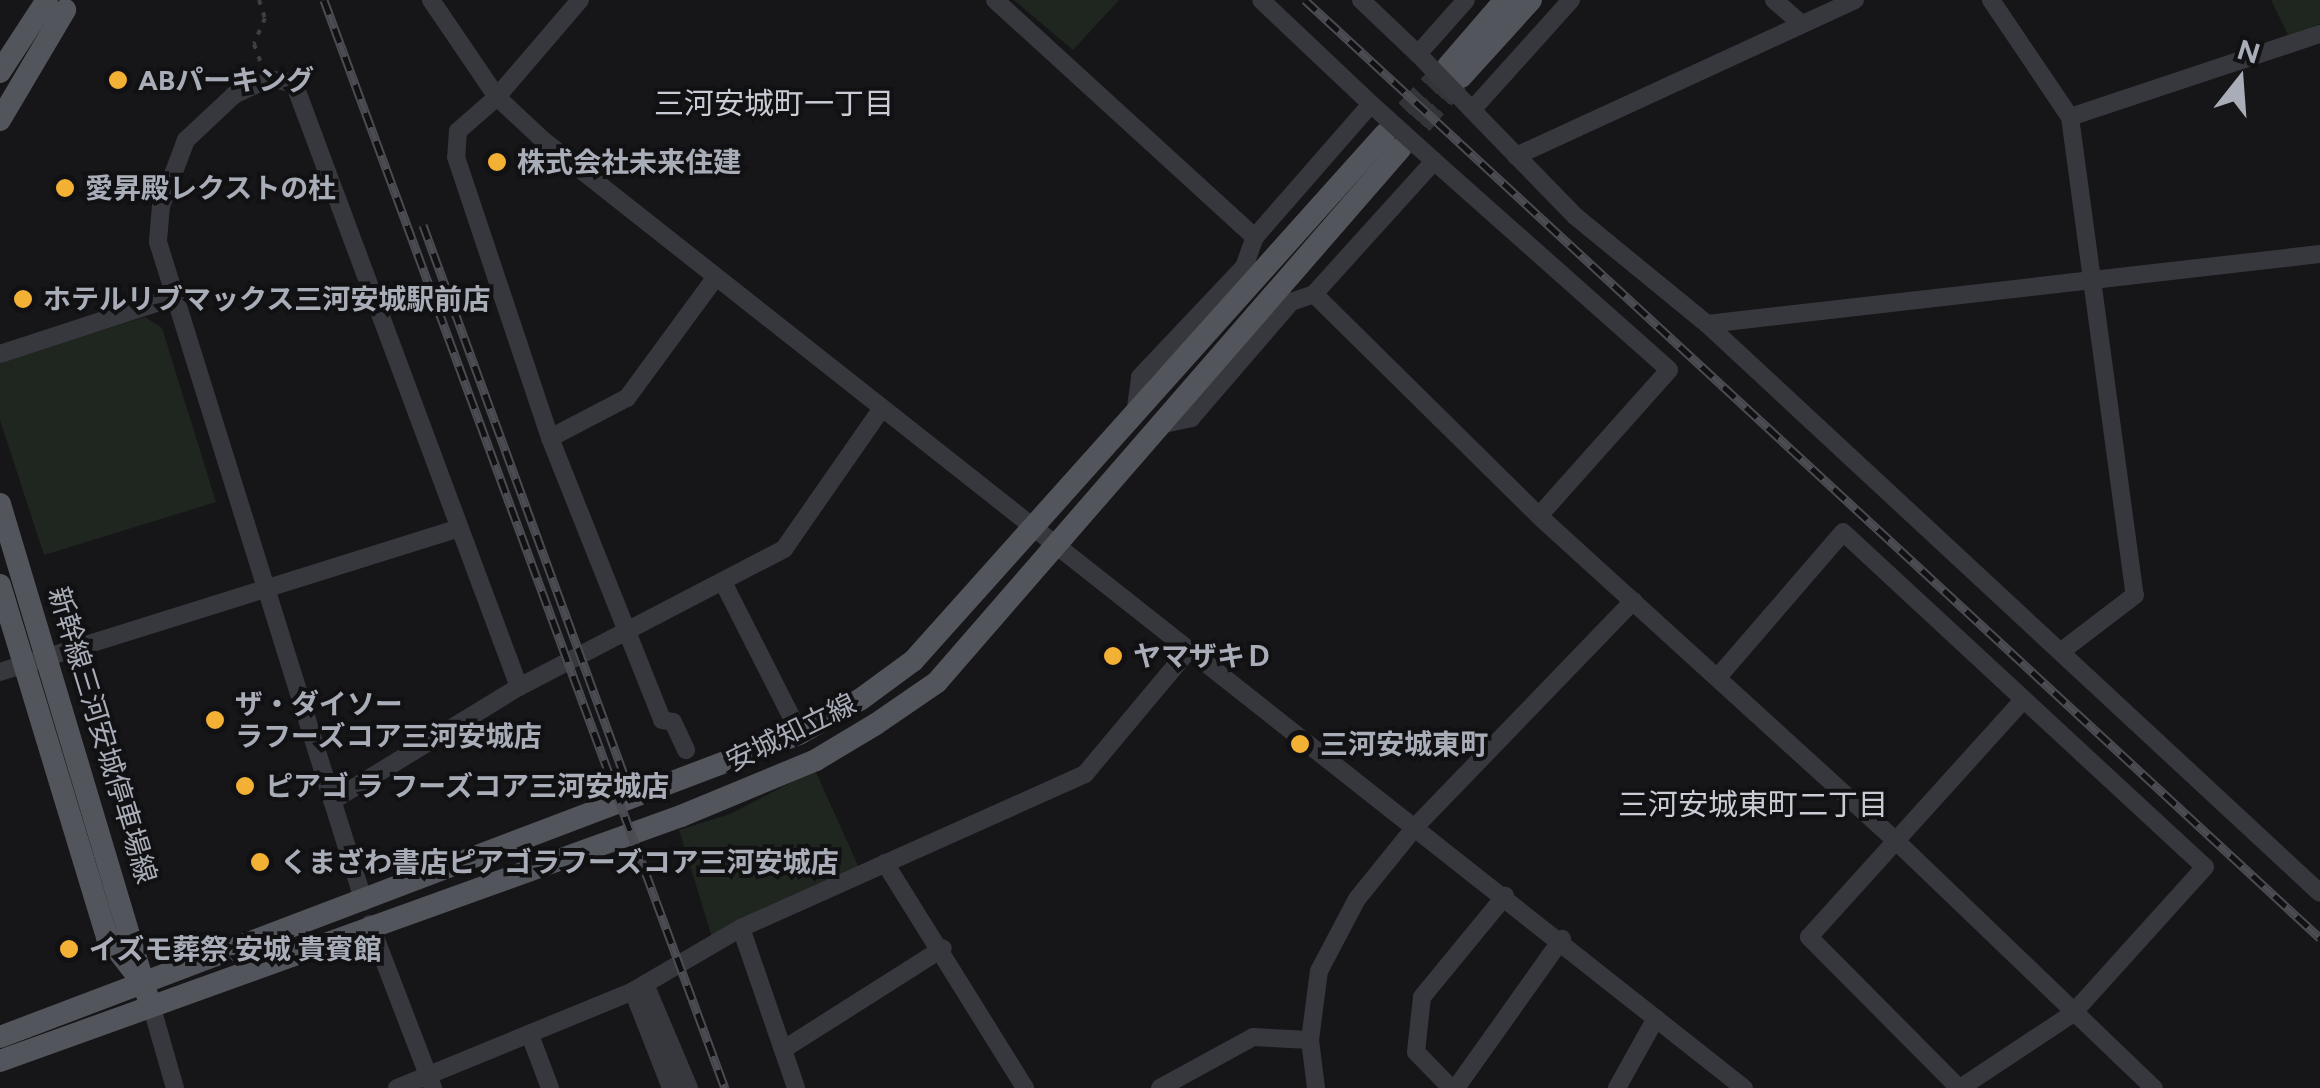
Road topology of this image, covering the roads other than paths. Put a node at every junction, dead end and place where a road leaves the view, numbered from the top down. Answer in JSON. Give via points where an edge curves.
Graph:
{"nodes":[{"id":1,"x":432,"y":0,"type":"edge"},
{"id":2,"x":580,"y":0,"type":"edge"},
{"id":3,"x":996,"y":0,"type":"edge"},
{"id":4,"x":1261,"y":0,"type":"edge"},
{"id":5,"x":1361,"y":0,"type":"edge"},
{"id":6,"x":1466,"y":0,"type":"edge"},
{"id":7,"x":1505,"y":0,"type":"edge"},
{"id":8,"x":1532,"y":0,"type":"edge"},
{"id":9,"x":1571,"y":0,"type":"edge"},
{"id":10,"x":1774,"y":0,"type":"edge"},
{"id":11,"x":1855,"y":0,"type":"edge"},
{"id":12,"x":1991,"y":0,"type":"edge"},
{"id":13,"x":61,"y":3,"type":"edge"},
{"id":14,"x":1798,"y":21,"type":"junction"},
{"id":15,"x":2320,"y":34,"type":"edge"},
{"id":16,"x":1418,"y":54,"type":"junction"},
{"id":17,"x":0,"y":72,"type":"edge"},
{"id":18,"x":497,"y":97,"type":"junction"},
{"id":19,"x":1371,"y":104,"type":"junction"},
{"id":20,"x":1472,"y":110,"type":"junction"},
{"id":21,"x":2070,"y":117,"type":"junction"},
{"id":22,"x":0,"y":120,"type":"edge"},
{"id":23,"x":1516,"y":156,"type":"junction"},
{"id":24,"x":1434,"y":160,"type":"junction"},
{"id":25,"x":1255,"y":236,"type":"junction"},
{"id":26,"x":2320,"y":254,"type":"edge"},
{"id":27,"x":2095,"y":277,"type":"junction"},
{"id":28,"x":715,"y":278,"type":"junction"},
{"id":29,"x":1314,"y":294,"type":"junction"},
{"id":30,"x":171,"y":298,"type":"junction"},
{"id":31,"x":1708,"y":324,"type":"junction"},
{"id":32,"x":0,"y":354,"type":"edge"},
{"id":33,"x":1136,"y":407,"type":"junction"},
{"id":34,"x":880,"y":411,"type":"junction"},
{"id":35,"x":1157,"y":426,"type":"junction"},
{"id":36,"x":550,"y":438,"type":"junction"},
{"id":37,"x":0,"y":504,"type":"edge"},
{"id":38,"x":1540,"y":516,"type":"junction"},
{"id":39,"x":1034,"y":527,"type":"junction"},
{"id":40,"x":459,"y":528,"type":"junction"},
{"id":41,"x":1056,"y":544,"type":"junction"},
{"id":42,"x":723,"y":582,"type":"junction"},
{"id":43,"x":0,"y":585,"type":"edge"},
{"id":44,"x":265,"y":591,"type":"junction"},
{"id":45,"x":1633,"y":601,"type":"junction"},
{"id":46,"x":626,"y":634,"type":"junction"},
{"id":47,"x":2063,"y":650,"type":"junction"},
{"id":48,"x":1186,"y":653,"type":"junction"},
{"id":49,"x":49,"y":658,"type":"junction"},
{"id":50,"x":24,"y":665,"type":"junction"},
{"id":51,"x":0,"y":672,"type":"edge"},
{"id":52,"x":1718,"y":678,"type":"junction"},
{"id":53,"x":519,"y":687,"type":"junction"},
{"id":54,"x":2021,"y":702,"type":"junction"},
{"id":55,"x":793,"y":720,"type":"dead end"},
{"id":56,"x":686,"y":750,"type":"dead end"},
{"id":57,"x":332,"y":801,"type":"junction"},
{"id":58,"x":1416,"y":826,"type":"junction"},
{"id":59,"x":1894,"y":838,"type":"junction"},
{"id":60,"x":885,"y":863,"type":"junction"},
{"id":61,"x":2320,"y":893,"type":"edge"},
{"id":62,"x":1506,"y":896,"type":"junction"},
{"id":63,"x":367,"y":913,"type":"junction"},
{"id":64,"x":741,"y":928,"type":"junction"},
{"id":65,"x":1562,"y":939,"type":"junction"},
{"id":66,"x":942,"y":948,"type":"junction"},
{"id":67,"x":144,"y":985,"type":"junction"},
{"id":68,"x":639,"y":987,"type":"junction"},
{"id":69,"x":152,"y":1008,"type":"junction"},
{"id":70,"x":2072,"y":1014,"type":"junction"},
{"id":71,"x":1656,"y":1018,"type":"junction"},
{"id":72,"x":530,"y":1035,"type":"junction"},
{"id":73,"x":0,"y":1038,"type":"edge"},
{"id":74,"x":1310,"y":1040,"type":"junction"},
{"id":75,"x":784,"y":1049,"type":"junction"},
{"id":76,"x":0,"y":1061,"type":"edge"},
{"id":77,"x":430,"y":1081,"type":"edge"},
{"id":78,"x":175,"y":1088,"type":"edge"},
{"id":79,"x":397,"y":1088,"type":"edge"},
{"id":80,"x":550,"y":1088,"type":"edge"},
{"id":81,"x":671,"y":1088,"type":"edge"},
{"id":82,"x":690,"y":1088,"type":"edge"},
{"id":83,"x":796,"y":1088,"type":"edge"},
{"id":84,"x":1025,"y":1088,"type":"edge"},
{"id":85,"x":1160,"y":1088,"type":"edge"},
{"id":86,"x":1316,"y":1088,"type":"edge"},
{"id":87,"x":1454,"y":1088,"type":"edge"},
{"id":88,"x":1617,"y":1088,"type":"edge"},
{"id":89,"x":1744,"y":1088,"type":"edge"},
{"id":90,"x":1960,"y":1088,"type":"edge"},
{"id":91,"x":2154,"y":1088,"type":"edge"}],
"edges":[{"from":1,"to":18,"type":"street"},
{"from":2,"to":18,"type":"street"},
{"from":3,"to":25,"type":"street"},
{"from":4,"to":19,"type":"street"},
{"from":5,"to":16,"type":"street"},
{"from":6,"to":16,"type":"street"},
{"from":7,"to":8,"type":"main road","via":[[1454,72]]},
{"from":9,"to":20,"type":"street"},
{"from":10,"to":14,"type":"street"},
{"from":11,"to":14,"type":"street"},
{"from":12,"to":21,"type":"street"},
{"from":13,"to":17,"type":"main road"},
{"from":13,"to":22,"type":"main road"},
{"from":14,"to":23,"type":"street"},
{"from":15,"to":21,"type":"street"},
{"from":16,"to":20,"type":"street","bridge":true},
{"from":18,"to":28,"type":"street"},
{"from":18,"to":36,"type":"street","via":[[458,131],[456,158]]},
{"from":19,"to":24,"type":"street","bridge":true},
{"from":19,"to":25,"type":"street"},
{"from":20,"to":23,"type":"street"},
{"from":21,"to":27,"type":"street"},
{"from":23,"to":31,"type":"street","via":[[1575,216]]},
{"from":24,"to":29,"type":"street"},
{"from":24,"to":38,"type":"street","via":[[1669,370]]},
{"from":25,"to":33,"type":"street","via":[[1244,267],[1140,377]]},
{"from":26,"to":27,"type":"street"},
{"from":27,"to":31,"type":"street"},
{"from":27,"to":47,"type":"street","via":[[2135,595]]},
{"from":28,"to":34,"type":"street"},
{"from":28,"to":36,"type":"street","via":[[627,398]]},
{"from":29,"to":35,"type":"street","via":[[1291,302],[1191,418]]},
{"from":29,"to":38,"type":"street"},
{"from":30,"to":32,"type":"street"},
{"from":30,"to":40,"type":"street","via":[[158,242],[172,168],[206,117],[268,80],[294,83]]},
{"from":30,"to":44,"type":"street"},
{"from":31,"to":47,"type":"street"},
{"from":33,"to":35,"type":"main road","name":"安城知立線","via":[[1392,142]]},
{"from":33,"to":39,"type":"main road","name":"安城知立線"},
{"from":34,"to":39,"type":"street"},
{"from":34,"to":42,"type":"street","via":[[784,549]]},
{"from":35,"to":41,"type":"main road","name":"安城知立線"},
{"from":36,"to":46,"type":"street"},
{"from":37,"to":49,"type":"main road","name":"新幹線三河安城停車場線"},
{"from":38,"to":45,"type":"street"},
{"from":39,"to":41,"type":"street"},
{"from":39,"to":63,"type":"main road","name":"安城知立線","via":[[913,661],[799,734]]},
{"from":40,"to":44,"type":"street"},
{"from":40,"to":53,"type":"street"},
{"from":41,"to":48,"type":"street"},
{"from":41,"to":63,"type":"main road","name":"安城知立線","via":[[937,682],[816,760],[681,816]]},
{"from":42,"to":46,"type":"street"},
{"from":42,"to":55,"type":"street"},
{"from":43,"to":50,"type":"main road","name":"新幹線三河安城停車場線"},
{"from":44,"to":49,"type":"street"},
{"from":44,"to":57,"type":"street"},
{"from":45,"to":52,"type":"street"},
{"from":45,"to":58,"type":"street"},
{"from":46,"to":53,"type":"street"},
{"from":46,"to":56,"type":"street","via":[[662,720],[674,722]]},
{"from":47,"to":61,"type":"street"},
{"from":48,"to":58,"type":"street"},
{"from":48,"to":60,"type":"street","via":[[1084,774]]},
{"from":49,"to":50,"type":"street"},
{"from":49,"to":67,"type":"main road","name":"新幹線三河安城停車場線"},
{"from":50,"to":51,"type":"street"},
{"from":50,"to":67,"type":"main road","name":"新幹線三河安城停車場線","via":[[107,936]]},
{"from":52,"to":54,"type":"street","via":[[1844,532]]},
{"from":52,"to":59,"type":"street"},
{"from":53,"to":57,"type":"street"},
{"from":54,"to":59,"type":"street"},
{"from":54,"to":70,"type":"street","via":[[2206,868]]},
{"from":57,"to":63,"type":"street"},
{"from":58,"to":62,"type":"street"},
{"from":58,"to":74,"type":"street","via":[[1357,899],[1319,971]]},
{"from":59,"to":70,"type":"street"},
{"from":59,"to":90,"type":"street","via":[[1810,938]]},
{"from":60,"to":64,"type":"street"},
{"from":60,"to":66,"type":"street"},
{"from":62,"to":65,"type":"street"},
{"from":62,"to":87,"type":"street","via":[[1422,997],[1416,1052]]},
{"from":63,"to":67,"type":"main road","name":"安城知立線"},
{"from":63,"to":69,"type":"main road","name":"安城知立線"},
{"from":63,"to":77,"type":"street"},
{"from":64,"to":68,"type":"street"},
{"from":64,"to":75,"type":"street"},
{"from":65,"to":71,"type":"street"},
{"from":65,"to":87,"type":"street"},
{"from":66,"to":75,"type":"street"},
{"from":66,"to":84,"type":"street"},
{"from":67,"to":69,"type":"main road","name":"新幹線三河安城停車場線"},
{"from":67,"to":73,"type":"main road","name":"安城知立線"},
{"from":68,"to":72,"type":"street"},
{"from":68,"to":81,"type":"street"},
{"from":68,"to":82,"type":"street"},
{"from":69,"to":76,"type":"main road","name":"安城知立線"},
{"from":69,"to":78,"type":"street"},
{"from":70,"to":90,"type":"street"},
{"from":70,"to":91,"type":"street"},
{"from":71,"to":88,"type":"street"},
{"from":71,"to":89,"type":"street"},
{"from":72,"to":77,"type":"street"},
{"from":72,"to":80,"type":"street"},
{"from":74,"to":85,"type":"street","via":[[1253,1037]]},
{"from":74,"to":86,"type":"street"},
{"from":75,"to":83,"type":"street"},
{"from":77,"to":79,"type":"street"}]}
